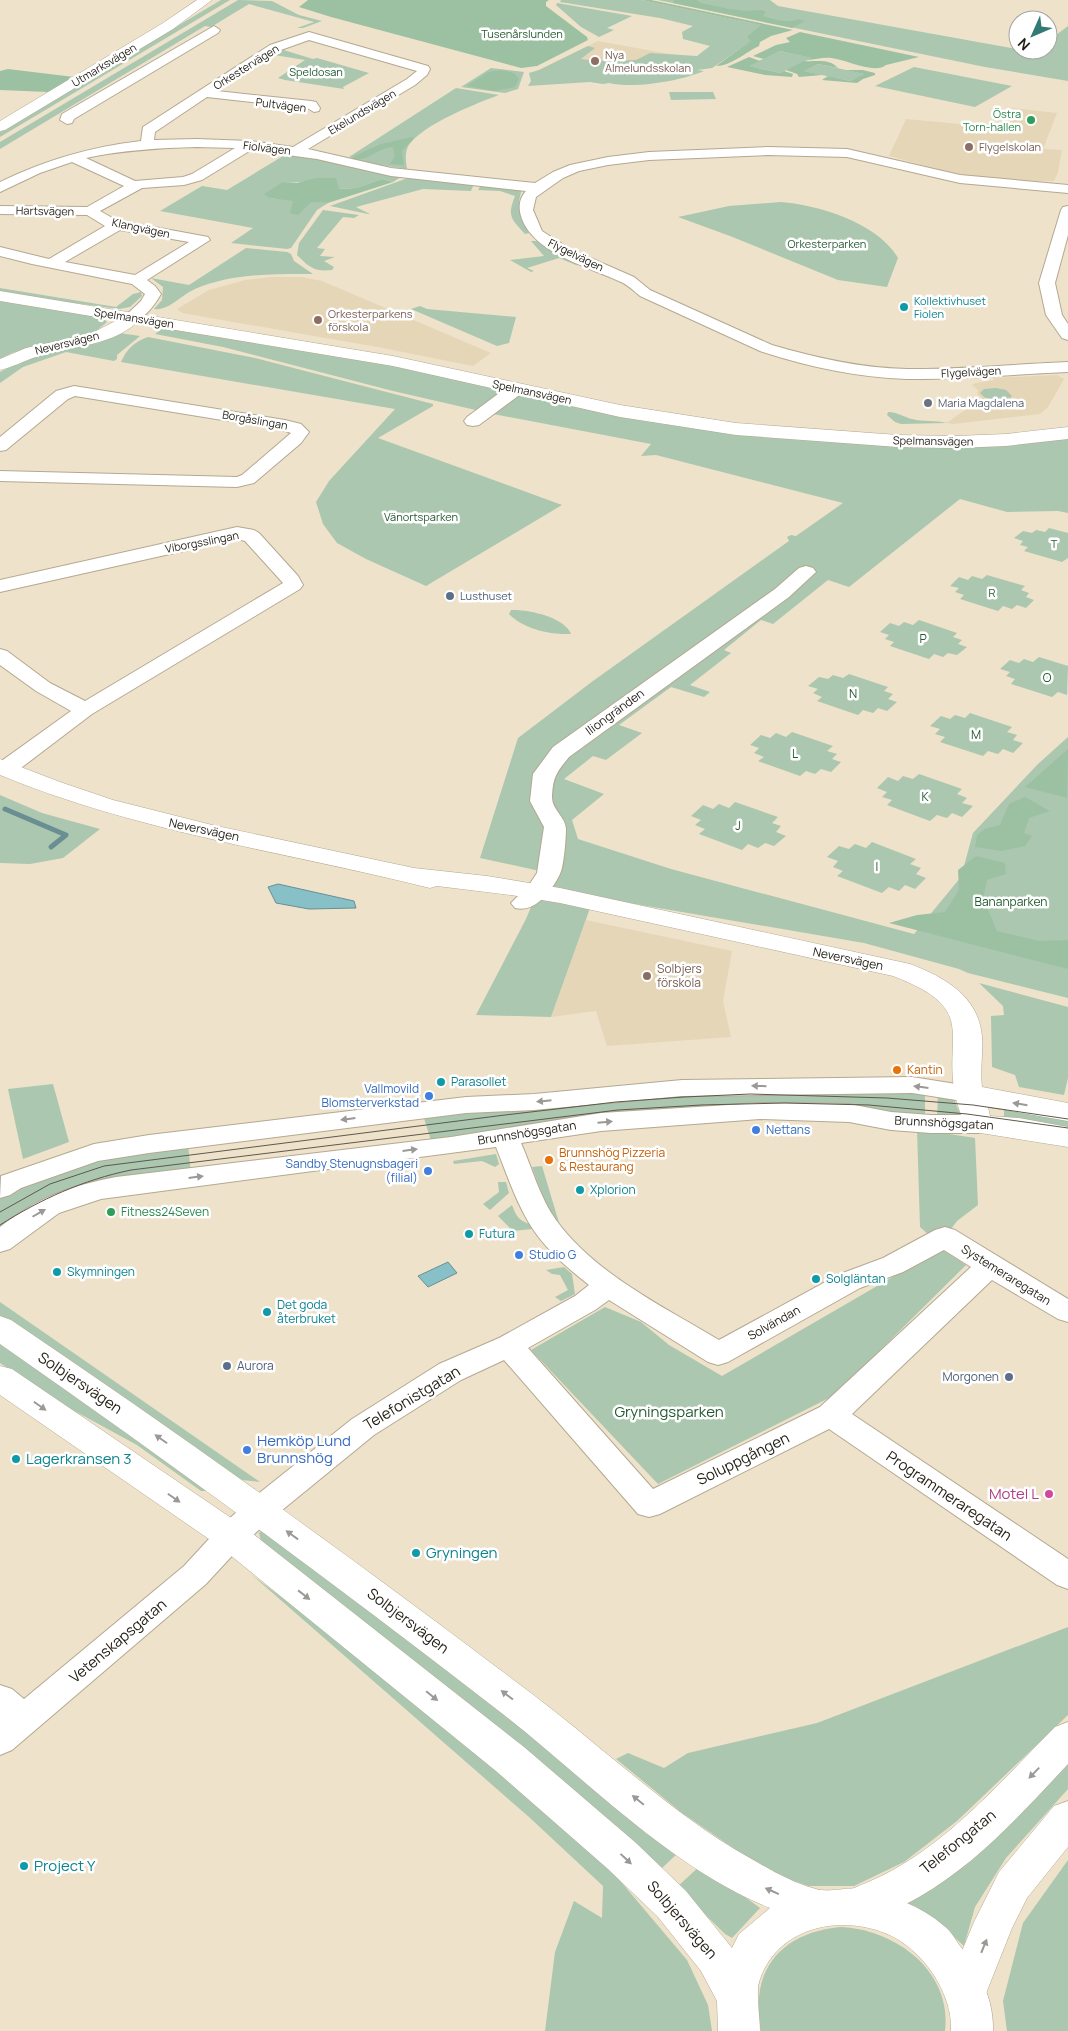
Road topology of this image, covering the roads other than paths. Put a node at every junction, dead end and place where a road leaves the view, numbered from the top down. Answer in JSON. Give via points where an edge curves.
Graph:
{"nodes":[{"id":1,"x":206,"y":0,"type":"edge"},
{"id":2,"x":214,"y":30,"type":"dead end"},
{"id":3,"x":424,"y":69,"type":"joint"},
{"id":4,"x":205,"y":93,"type":"junction"},
{"id":5,"x":358,"y":114,"type":"junction"},
{"id":6,"x":67,"y":120,"type":"dead end"},
{"id":7,"x":0,"y":127,"type":"edge"},
{"id":8,"x":147,"y":145,"type":"junction"},
{"id":9,"x":250,"y":145,"type":"junction"},
{"id":10,"x":296,"y":151,"type":"junction"},
{"id":11,"x":74,"y":158,"type":"junction"},
{"id":12,"x":135,"y":186,"type":"junction"},
{"id":13,"x":0,"y":188,"type":"edge"},
{"id":14,"x":538,"y":188,"type":"junction"},
{"id":15,"x":1068,"y":189,"type":"edge"},
{"id":16,"x":0,"y":210,"type":"edge"},
{"id":17,"x":1068,"y":210,"type":"edge"},
{"id":18,"x":90,"y":211,"type":"junction"},
{"id":19,"x":118,"y":225,"type":"junction"},
{"id":20,"x":0,"y":251,"type":"edge"},
{"id":21,"x":51,"y":264,"type":"junction"},
{"id":22,"x":137,"y":280,"type":"junction"},
{"id":23,"x":0,"y":296,"type":"edge"},
{"id":24,"x":131,"y":318,"type":"junction"},
{"id":25,"x":1068,"y":335,"type":"edge"},
{"id":26,"x":0,"y":365,"type":"edge"},
{"id":27,"x":1068,"y":367,"type":"edge"},
{"id":28,"x":516,"y":389,"type":"junction"},
{"id":29,"x":474,"y":421,"type":"dead end"},
{"id":30,"x":1068,"y":433,"type":"edge"},
{"id":31,"x":0,"y":446,"type":"edge"},
{"id":32,"x":0,"y":476,"type":"edge"},
{"id":33,"x":806,"y":572,"type":"dead end"},
{"id":34,"x":0,"y":586,"type":"edge"},
{"id":35,"x":0,"y":655,"type":"edge"},
{"id":36,"x":85,"y":710,"type":"junction"},
{"id":37,"x":2,"y":768,"type":"edge"},
{"id":38,"x":530,"y":896,"type":"junction"},
{"id":39,"x":969,"y":1094,"type":"junction"},
{"id":40,"x":1068,"y":1112,"type":"edge"},
{"id":41,"x":978,"y":1124,"type":"junction"},
{"id":42,"x":1068,"y":1136,"type":"edge"},
{"id":43,"x":505,"y":1137,"type":"junction"},
{"id":44,"x":0,"y":1189,"type":"edge"},
{"id":45,"x":945,"y":1237,"type":"joint"},
{"id":46,"x":0,"y":1242,"type":"edge"},
{"id":47,"x":990,"y":1266,"type":"junction"},
{"id":48,"x":610,"y":1286,"type":"junction"},
{"id":49,"x":1068,"y":1312,"type":"edge"},
{"id":50,"x":0,"y":1328,"type":"edge"},
{"id":51,"x":509,"y":1346,"type":"junction"},
{"id":52,"x":0,"y":1378,"type":"edge"},
{"id":53,"x":831,"y":1415,"type":"junction"},
{"id":54,"x":245,"y":1524,"type":"junction"},
{"id":55,"x":1068,"y":1576,"type":"edge"},
{"id":56,"x":8,"y":1720,"type":"edge"},
{"id":57,"x":1068,"y":1738,"type":"edge"},
{"id":58,"x":1068,"y":1818,"type":"edge"},
{"id":59,"x":837,"y":1907,"type":"junction"},
{"id":60,"x":966,"y":1992,"type":"junction"},
{"id":61,"x":738,"y":2012,"type":"edge"},
{"id":62,"x":972,"y":2031,"type":"edge"}],
"edges":[{"from":1,"to":7,"type":"main road","name":"Utmarksvägen"},
{"from":2,"to":6,"type":"street","via":[[75,112]]},
{"from":3,"to":4,"type":"street","name":"Orkestervägen","via":[[309,36],[274,48]]},
{"from":3,"to":5,"type":"street","name":"Ekelundsvägen","via":[[411,82]]},
{"from":4,"to":5,"type":"street","name":"Pultvägen","via":[[306,110]]},
{"from":4,"to":8,"type":"street","name":"Orkestervägen","via":[[148,130]]},
{"from":5,"to":10,"type":"street","name":"Ekelundsvägen"},
{"from":8,"to":9,"type":"street","name":"Fiolvägen","via":[[206,142]]},
{"from":8,"to":11,"type":"street","name":"Fiolvägen"},
{"from":9,"to":10,"type":"street","name":"Fiolvägen"},
{"from":9,"to":12,"type":"street","name":"Klangvägen","via":[[197,178]]},
{"from":10,"to":14,"type":"street","name":"Fiolvägen","via":[[389,172]]},
{"from":11,"to":12,"type":"street"},
{"from":11,"to":13,"type":"street","name":"Fiolvägen","via":[[32,172]]},
{"from":12,"to":18,"type":"street","name":"Klangvägen"},
{"from":14,"to":15,"type":"street","via":[[575,168],[608,160],[815,151],[857,155],[960,179]]},
{"from":14,"to":27,"type":"street","name":"Flygelvägen","via":[[528,196],[526,210],[537,234],[551,244],[629,280],[645,293],[766,348],[852,368],[907,374]]},
{"from":16,"to":18,"type":"street","name":"Hartsvägen"},
{"from":17,"to":25,"type":"street","via":[[1047,283],[1054,315]]},
{"from":18,"to":19,"type":"street","name":"Klangvägen"},
{"from":19,"to":21,"type":"street"},
{"from":19,"to":22,"type":"street","name":"Klangvägen","via":[[203,240]]},
{"from":20,"to":21,"type":"street"},
{"from":21,"to":22,"type":"street"},
{"from":22,"to":24,"type":"street","via":[[153,294]]},
{"from":23,"to":24,"type":"main road","name":"Spelmansvägen"},
{"from":24,"to":26,"type":"main road","name":"Neversvägen","via":[[94,338],[32,352]]},
{"from":24,"to":28,"type":"main road","name":"Spelmansvägen","via":[[393,361]]},
{"from":28,"to":29,"type":"street"},
{"from":28,"to":30,"type":"main road","name":"Spelmansvägen","via":[[736,430],[956,442]]},
{"from":31,"to":32,"type":"street","name":"Borgåslingan","via":[[62,395],[74,391],[285,425],[300,432],[248,479],[237,482]]},
{"from":33,"to":38,"type":"street","name":"Iliongränden","via":[[782,593],[561,752],[544,774],[541,801],[555,827],[549,873]]},
{"from":34,"to":36,"type":"street","name":"Viborgsslingan","via":[[237,533],[252,537],[291,580],[293,585],[288,589]]},
{"from":35,"to":36,"type":"street","via":[[43,687]]},
{"from":36,"to":37,"type":"street","name":"Viborgsslingan"},
{"from":37,"to":38,"type":"main road","name":"Neversvägen","via":[[148,818],[490,896]]},
{"from":38,"to":39,"type":"main road","name":"Neversvägen","via":[[567,907],[608,907],[888,967],[924,978],[943,989],[962,1008],[967,1020]]},
{"from":40,"to":39,"type":"main road","one_way":true},
{"from":39,"to":41,"type":"main road","name":"Neversvägen"},
{"from":39,"to":44,"type":"street","one_way":true,"via":[[912,1086],[748,1086],[466,1105],[94,1153],[11,1182]]},
{"from":41,"to":42,"type":"main road","name":"Brunnshögsgatan"},
{"from":43,"to":41,"type":"street","name":"Brunnshögsgatan","one_way":true,"via":[[601,1122],[760,1111],[850,1114],[931,1124]]},
{"from":46,"to":43,"type":"street","name":"Brunnshögsgatan","one_way":true,"via":[[27,1220],[56,1204],[99,1190]]},
{"from":43,"to":48,"type":"street","via":[[532,1203],[547,1228],[567,1252]]},
{"from":45,"to":47,"type":"street","name":"Systemeraregatan"},
{"from":45,"to":48,"type":"street","name":"Solvändan","via":[[893,1265],[850,1282],[718,1354]]},
{"from":47,"to":49,"type":"street","name":"Systemeraregatan"},
{"from":47,"to":53,"type":"street","name":"Soluppgången"},
{"from":48,"to":51,"type":"street","name":"Telefonistgatan"},
{"from":54,"to":50,"type":"main road","name":"Solbjersvägen","one_way":true,"via":[[165,1442]]},
{"from":51,"to":53,"type":"street","name":"Soluppgången","via":[[649,1505]]},
{"from":51,"to":54,"type":"street","name":"Telefonistgatan","via":[[450,1372],[363,1427]]},
{"from":52,"to":54,"type":"main road","name":"Solbjersvägen","one_way":true},
{"from":53,"to":55,"type":"street","name":"Programmeraregatan"},
{"from":54,"to":56,"type":"street","name":"Vetenskapsgatan","via":[[195,1575]]},
{"from":59,"to":54,"type":"main road","name":"Solbjersvägen","one_way":true,"via":[[792,1900],[753,1883],[699,1848],[545,1725]]},
{"from":54,"to":61,"type":"main road","name":"Solbjersvägen","one_way":true,"via":[[622,1856],[672,1904],[716,1958]]},
{"from":57,"to":59,"type":"main road","name":"Telefongatan","one_way":true,"via":[[985,1824],[943,1858],[905,1884]]},
{"from":60,"to":58,"type":"main road","one_way":true,"via":[[994,1922],[1013,1885]]},
{"from":59,"to":60,"type":"main road","name":"Solbjersvägen","via":[[884,1913],[911,1925],[934,1943],[953,1966]]},
{"from":59,"to":61,"type":"main road","name":"Telefongatan","via":[[800,1913],[769,1931],[746,1959],[740,1976]]},
{"from":60,"to":62,"type":"main road","name":"Solbjersvägen"}]}
